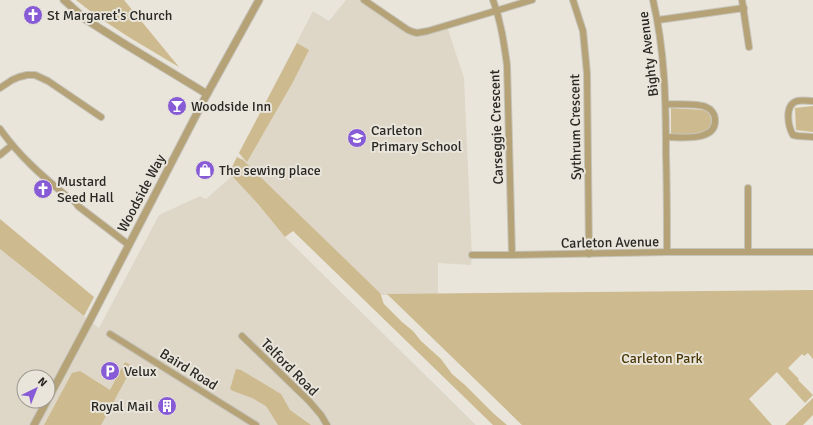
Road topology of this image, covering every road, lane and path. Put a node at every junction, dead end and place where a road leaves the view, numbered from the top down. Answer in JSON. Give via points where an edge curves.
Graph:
{"nodes":[{"id":1,"x":64,"y":0,"type":"edge"},
{"id":2,"x":259,"y":0,"type":"edge"},
{"id":3,"x":365,"y":0,"type":"edge"},
{"id":4,"x":493,"y":0,"type":"edge"},
{"id":5,"x":532,"y":0,"type":"edge"},
{"id":6,"x":573,"y":0,"type":"edge"},
{"id":7,"x":653,"y":0,"type":"edge"},
{"id":8,"x":742,"y":0,"type":"edge"},
{"id":9,"x":744,"y":8,"type":"junction"},
{"id":10,"x":497,"y":11,"type":"junction"},
{"id":11,"x":658,"y":20,"type":"junction"},
{"id":12,"x":750,"y":47,"type":"dead end"},
{"id":13,"x":0,"y":88,"type":"edge"},
{"id":14,"x":207,"y":94,"type":"junction"},
{"id":15,"x":813,"y":100,"type":"edge"},
{"id":16,"x":666,"y":104,"type":"junction"},
{"id":17,"x":101,"y":117,"type":"dead end"},
{"id":18,"x":0,"y":129,"type":"edge"},
{"id":19,"x":813,"y":136,"type":"edge"},
{"id":20,"x":666,"y":137,"type":"junction"},
{"id":21,"x":12,"y":145,"type":"junction"},
{"id":22,"x":0,"y":155,"type":"edge"},
{"id":23,"x":748,"y":188,"type":"dead end"},
{"id":24,"x":69,"y":198,"type":"joint"},
{"id":25,"x":78,"y":206,"type":"joint"},
{"id":26,"x":129,"y":245,"type":"junction"},
{"id":27,"x":667,"y":252,"type":"junction"},
{"id":28,"x":748,"y":252,"type":"junction"},
{"id":29,"x":813,"y":252,"type":"edge"},
{"id":30,"x":589,"y":254,"type":"junction"},
{"id":31,"x":472,"y":255,"type":"dead end"},
{"id":32,"x":512,"y":255,"type":"junction"},
{"id":33,"x":110,"y":334,"type":"dead end"},
{"id":34,"x":242,"y":336,"type":"dead end"},
{"id":35,"x":56,"y":385,"type":"edge"},
{"id":36,"x":43,"y":409,"type":"edge"},
{"id":37,"x":321,"y":415,"type":"junction"},
{"id":38,"x":34,"y":425,"type":"edge"},
{"id":39,"x":256,"y":425,"type":"edge"},
{"id":40,"x":323,"y":425,"type":"edge"},
{"id":41,"x":327,"y":425,"type":"edge"}],
"edges":[{"from":1,"to":14,"type":"street","via":[[85,19],[122,44]]},
{"from":2,"to":14,"type":"street","name":"Woodside Way"},
{"from":3,"to":10,"type":"street","via":[[402,26],[417,33]]},
{"from":4,"to":10,"type":"street","name":"Carseggie Crescent"},
{"from":5,"to":10,"type":"street"},
{"from":6,"to":30,"type":"street","name":"Sythrum Crescent","via":[[582,31],[587,72]]},
{"from":7,"to":11,"type":"street","name":"Bighty Avenue"},
{"from":8,"to":9,"type":"street"},
{"from":9,"to":11,"type":"street"},
{"from":9,"to":12,"type":"street"},
{"from":10,"to":32,"type":"street","name":"Carseggie Crescent","via":[[507,65]]},
{"from":11,"to":16,"type":"street","name":"Bighty Avenue"},
{"from":13,"to":17,"type":"street","via":[[19,77],[35,75]]},
{"from":14,"to":26,"type":"street","name":"Woodside Way"},
{"from":15,"to":19,"type":"street","via":[[793,103],[788,112],[788,119],[793,135]]},
{"from":16,"to":20,"type":"street","name":"Bighty Avenue"},
{"from":16,"to":20,"type":"street","name":"Bighty Avenue","via":[[706,107],[713,112],[715,121],[713,130],[706,136]]},
{"from":18,"to":21,"type":"street"},
{"from":20,"to":27,"type":"street","name":"Bighty Avenue"},
{"from":21,"to":22,"type":"street"},
{"from":21,"to":24,"type":"street","via":[[27,162]]},
{"from":23,"to":28,"type":"street"},
{"from":24,"to":25,"type":"street"},
{"from":25,"to":26,"type":"street"},
{"from":26,"to":35,"type":"street","name":"Woodside Way"},
{"from":27,"to":28,"type":"street","name":"Carleton Avenue"},
{"from":27,"to":30,"type":"street","name":"Carleton Avenue"},
{"from":28,"to":29,"type":"street","name":"Carleton Avenue"},
{"from":30,"to":32,"type":"street","name":"Carleton Avenue"},
{"from":31,"to":32,"type":"street","name":"Carleton Avenue"},
{"from":33,"to":39,"type":"street","name":"Baird Road"},
{"from":34,"to":37,"type":"street","name":"Telford Road"},
{"from":36,"to":38,"type":"street","name":"Woodside Way"},
{"from":37,"to":40,"type":"street","name":"Telford Road"},
{"from":37,"to":41,"type":"street","name":"Telford Road"}]}
